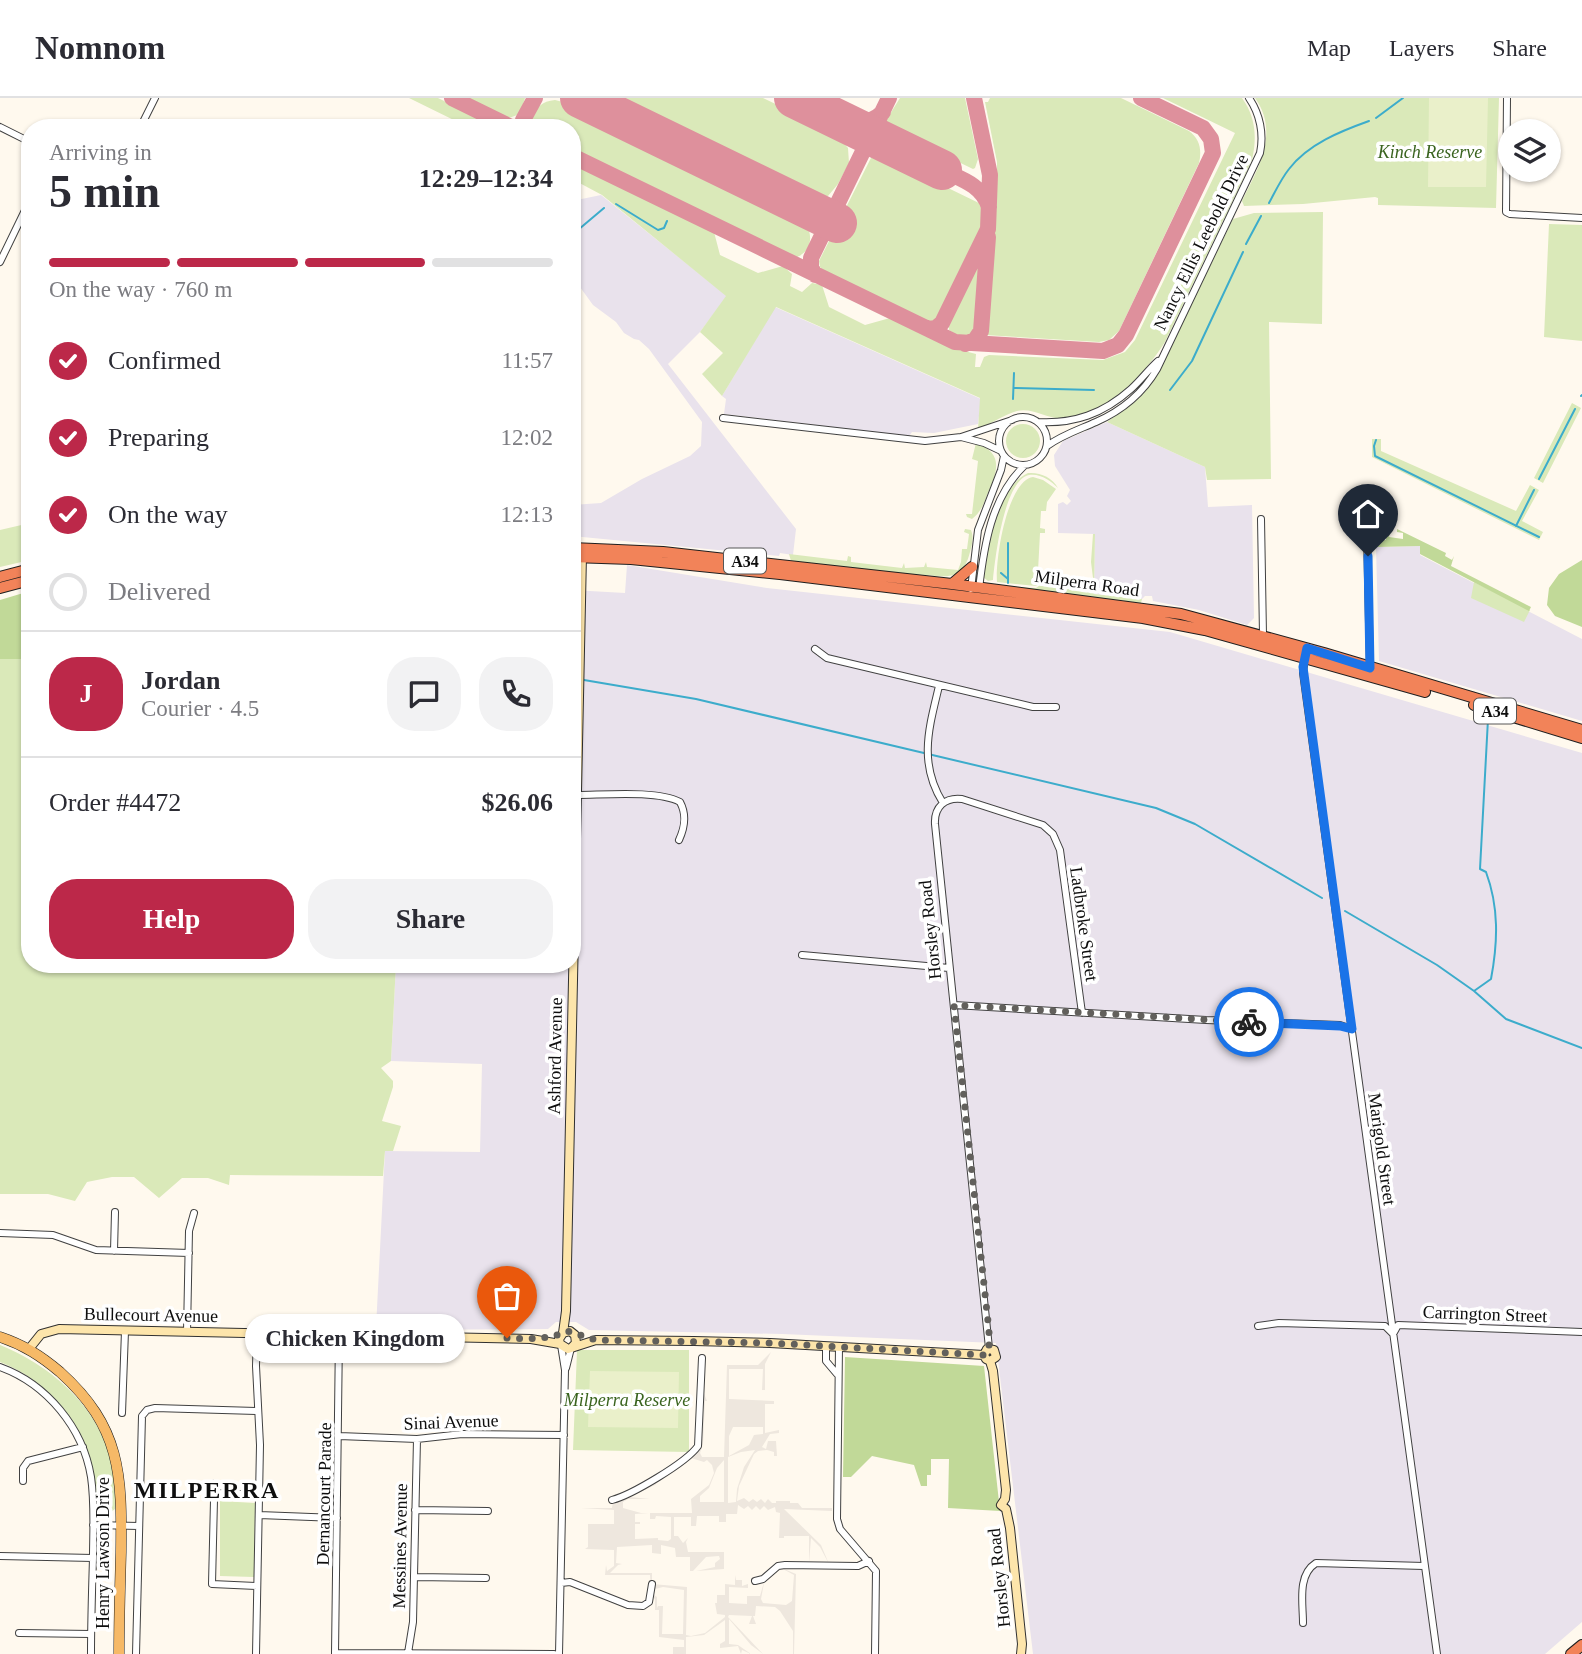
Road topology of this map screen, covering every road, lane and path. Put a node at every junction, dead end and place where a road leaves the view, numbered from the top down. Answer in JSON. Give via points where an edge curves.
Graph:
{"nodes":[{"id":1,"x":155,"y":98,"type":"edge"},
{"id":2,"x":1249,"y":98,"type":"edge"},
{"id":3,"x":1507,"y":98,"type":"edge"},
{"id":4,"x":144,"y":119,"type":"edge"},
{"id":5,"x":0,"y":127,"type":"edge"},
{"id":6,"x":21,"y":138,"type":"edge"},
{"id":7,"x":1582,"y":218,"type":"edge"},
{"id":8,"x":21,"y":219,"type":"edge"},
{"id":9,"x":0,"y":262,"type":"edge"},
{"id":10,"x":1161,"y":358,"type":"junction"},
{"id":11,"x":723,"y":418,"type":"dead end"},
{"id":12,"x":1012,"y":420,"type":"junction"},
{"id":13,"x":1038,"y":422,"type":"junction"},
{"id":14,"x":961,"y":438,"type":"junction"},
{"id":15,"x":1047,"y":446,"type":"junction"},
{"id":16,"x":1002,"y":453,"type":"junction"},
{"id":17,"x":1024,"y":466,"type":"junction"},
{"id":18,"x":1261,"y":519,"type":"dead end"},
{"id":19,"x":1367,"y":535,"type":"dead end"},
{"id":20,"x":581,"y":553,"type":"edge"},
{"id":21,"x":581,"y":553,"type":"edge"},
{"id":22,"x":972,"y":567,"type":"junction"},
{"id":23,"x":21,"y":571,"type":"edge"},
{"id":24,"x":0,"y":577,"type":"edge"},
{"id":25,"x":21,"y":582,"type":"edge"},
{"id":26,"x":952,"y":584,"type":"junction"},
{"id":27,"x":0,"y":588,"type":"edge"},
{"id":28,"x":974,"y":592,"type":"junction"},
{"id":29,"x":1262,"y":635,"type":"junction"},
{"id":30,"x":816,"y":649,"type":"dead end"},
{"id":31,"x":1306,"y":654,"type":"junction"},
{"id":32,"x":1370,"y":672,"type":"junction"},
{"id":33,"x":939,"y":686,"type":"junction"},
{"id":34,"x":1056,"y":707,"type":"dead end"},
{"id":35,"x":1582,"y":730,"type":"edge"},
{"id":36,"x":1582,"y":738,"type":"edge"},
{"id":37,"x":581,"y":795,"type":"edge"},
{"id":38,"x":943,"y":803,"type":"junction"},
{"id":39,"x":679,"y":841,"type":"dead end"},
{"id":40,"x":802,"y":955,"type":"dead end"},
{"id":41,"x":949,"y":968,"type":"junction"},
{"id":42,"x":573,"y":973,"type":"edge"},
{"id":43,"x":954,"y":1005,"type":"junction"},
{"id":44,"x":1082,"y":1013,"type":"junction"},
{"id":45,"x":1352,"y":1029,"type":"junction"},
{"id":46,"x":114,"y":1212,"type":"dead end"},
{"id":47,"x":194,"y":1213,"type":"dead end"},
{"id":48,"x":0,"y":1233,"type":"edge"},
{"id":49,"x":114,"y":1251,"type":"junction"},
{"id":50,"x":189,"y":1253,"type":"junction"},
{"id":51,"x":1258,"y":1326,"type":"dead end"},
{"id":52,"x":125,"y":1331,"type":"junction"},
{"id":53,"x":187,"y":1332,"type":"junction"},
{"id":54,"x":1582,"y":1332,"type":"edge"},
{"id":55,"x":257,"y":1333,"type":"junction"},
{"id":56,"x":1393,"y":1334,"type":"junction"},
{"id":57,"x":339,"y":1335,"type":"junction"},
{"id":58,"x":0,"y":1337,"type":"edge"},
{"id":59,"x":565,"y":1337,"type":"junction"},
{"id":60,"x":596,"y":1340,"type":"junction"},
{"id":61,"x":826,"y":1346,"type":"junction"},
{"id":62,"x":839,"y":1347,"type":"junction"},
{"id":63,"x":572,"y":1348,"type":"junction"},
{"id":64,"x":29,"y":1349,"type":"junction"},
{"id":65,"x":988,"y":1355,"type":"junction"},
{"id":66,"x":702,"y":1358,"type":"dead end"},
{"id":67,"x":0,"y":1367,"type":"edge"},
{"id":68,"x":565,"y":1370,"type":"junction"},
{"id":69,"x":838,"y":1374,"type":"junction"},
{"id":70,"x":258,"y":1410,"type":"junction"},
{"id":71,"x":122,"y":1413,"type":"dead end"},
{"id":72,"x":564,"y":1435,"type":"junction"},
{"id":73,"x":339,"y":1436,"type":"junction"},
{"id":74,"x":417,"y":1438,"type":"junction"},
{"id":75,"x":83,"y":1447,"type":"junction"},
{"id":76,"x":23,"y":1481,"type":"dead end"},
{"id":77,"x":213,"y":1484,"type":"dead end"},
{"id":78,"x":218,"y":1493,"type":"junction"},
{"id":79,"x":259,"y":1495,"type":"junction"},
{"id":80,"x":612,"y":1500,"type":"dead end"},
{"id":81,"x":415,"y":1510,"type":"junction"},
{"id":82,"x":488,"y":1511,"type":"dead end"},
{"id":83,"x":259,"y":1515,"type":"junction"},
{"id":84,"x":337,"y":1518,"type":"junction"},
{"id":85,"x":93,"y":1525,"type":"junction"},
{"id":86,"x":121,"y":1525,"type":"junction"},
{"id":87,"x":139,"y":1525,"type":"junction"},
{"id":88,"x":0,"y":1556,"type":"edge"},
{"id":89,"x":93,"y":1558,"type":"junction"},
{"id":90,"x":869,"y":1561,"type":"junction"},
{"id":91,"x":1424,"y":1566,"type":"junction"},
{"id":92,"x":415,"y":1577,"type":"junction"},
{"id":93,"x":486,"y":1578,"type":"dead end"},
{"id":94,"x":755,"y":1581,"type":"dead end"},
{"id":95,"x":561,"y":1583,"type":"junction"},
{"id":96,"x":652,"y":1584,"type":"dead end"},
{"id":97,"x":257,"y":1586,"type":"junction"},
{"id":98,"x":1303,"y":1623,"type":"dead end"},
{"id":99,"x":19,"y":1633,"type":"dead end"},
{"id":100,"x":91,"y":1634,"type":"junction"},
{"id":101,"x":1582,"y":1645,"type":"edge"},
{"id":102,"x":1024,"y":1651,"type":"edge"},
{"id":103,"x":335,"y":1653,"type":"edge"},
{"id":104,"x":408,"y":1653,"type":"edge"},
{"id":105,"x":479,"y":1653,"type":"edge"},
{"id":106,"x":91,"y":1654,"type":"edge"},
{"id":107,"x":119,"y":1654,"type":"edge"},
{"id":108,"x":136,"y":1654,"type":"edge"},
{"id":109,"x":256,"y":1654,"type":"edge"},
{"id":110,"x":557,"y":1654,"type":"edge"},
{"id":111,"x":875,"y":1654,"type":"edge"},
{"id":112,"x":1437,"y":1654,"type":"edge"},
{"id":113,"x":1571,"y":1654,"type":"edge"}],
"edges":[{"from":1,"to":4,"type":"street"},
{"from":2,"to":10,"type":"street","name":"Nancy Ellis Leebold Drive","via":[[1261,131],[1259,153]]},
{"from":3,"to":7,"type":"street","via":[[1507,213]]},
{"from":5,"to":6,"type":"street"},
{"from":8,"to":9,"type":"street"},
{"from":10,"to":13,"type":"street","name":"Nancy Ellis Leebold Drive","via":[[1129,390],[1096,412],[1065,423]]},
{"from":10,"to":15,"type":"street","name":"Nancy Ellis Leebold Drive","via":[[1151,379],[1125,406]]},
{"from":11,"to":14,"type":"street","via":[[915,441]]},
{"from":12,"to":13,"type":"street","via":[[1025,417]]},
{"from":12,"to":14,"type":"street"},
{"from":12,"to":16,"type":"street","via":[[999,437]]},
{"from":13,"to":15,"type":"street","via":[[1046,433]]},
{"from":14,"to":16,"type":"street"},
{"from":15,"to":17,"type":"street","via":[[1039,460]]},
{"from":16,"to":17,"type":"street"},
{"from":16,"to":22,"type":"street","via":[[1001,470],[978,530]]},
{"from":17,"to":28,"type":"street","via":[[990,525]]},
{"from":18,"to":29,"type":"street"},
{"from":19,"to":32,"type":"street"},
{"from":20,"to":28,"type":"highway","name":"Milperra Road","number":"A34"},
{"from":21,"to":26,"type":"highway","name":"Milperra Road","number":"A34","via":[[663,552]]},
{"from":22,"to":26,"type":"highway"},
{"from":22,"to":28,"type":"street"},
{"from":23,"to":24,"type":"highway"},
{"from":25,"to":27,"type":"highway"},
{"from":26,"to":28,"type":"highway","name":"Milperra Road","number":"A34"},
{"from":28,"to":29,"type":"highway","name":"Milperra Road","number":"A34","via":[[1181,614]]},
{"from":28,"to":31,"type":"highway","name":"Milperra Road","number":"A34","via":[[1172,622]]},
{"from":29,"to":31,"type":"highway","name":"Milperra Road","number":"A34"},
{"from":30,"to":33,"type":"street","via":[[827,658]]},
{"from":31,"to":32,"type":"highway","name":"Milperra Road","number":"A34"},
{"from":31,"to":45,"type":"street","name":"Marigold Street","via":[[1303,673]]},
{"from":32,"to":35,"type":"highway","name":"Milperra Road","number":"A34"},
{"from":32,"to":36,"type":"highway","name":"Milperra Road","number":"A34"},
{"from":33,"to":34,"type":"street","via":[[1033,707]]},
{"from":33,"to":38,"type":"street","via":[[927,743],[931,781]]},
{"from":37,"to":39,"type":"street","via":[[675,799],[685,816]]},
{"from":38,"to":41,"type":"street","name":"Horsley Road","via":[[935,820]]},
{"from":38,"to":44,"type":"street","name":"Ladbroke Street","via":[[962,799],[1030,820],[1043,825],[1056,839]]},
{"from":40,"to":41,"type":"street"},
{"from":41,"to":43,"type":"street","name":"Horsley Road"},
{"from":42,"to":59,"type":"main road","name":"Ashford Avenue"},
{"from":43,"to":44,"type":"street"},
{"from":43,"to":65,"type":"street","name":"Horsley Road"},
{"from":44,"to":45,"type":"street"},
{"from":45,"to":56,"type":"street","name":"Marigold Street"},
{"from":46,"to":49,"type":"street"},
{"from":47,"to":50,"type":"street"},
{"from":48,"to":49,"type":"street","via":[[48,1234],[90,1249]]},
{"from":49,"to":50,"type":"street"},
{"from":50,"to":53,"type":"street"},
{"from":51,"to":56,"type":"street","via":[[1385,1326]]},
{"from":52,"to":53,"type":"main road","name":"Bullecourt Avenue"},
{"from":52,"to":64,"type":"main road","name":"Bullecourt Avenue","via":[[52,1330],[41,1334]]},
{"from":52,"to":71,"type":"street"},
{"from":53,"to":55,"type":"main road","name":"Bullecourt Avenue"},
{"from":54,"to":56,"type":"street","name":"Carrington Street","via":[[1398,1325]]},
{"from":55,"to":57,"type":"main road","name":"Bullecourt Avenue"},
{"from":55,"to":70,"type":"street"},
{"from":56,"to":91,"type":"street","name":"Marigold Street"},
{"from":57,"to":59,"type":"main road","name":"Bullecourt Avenue"},
{"from":57,"to":73,"type":"street","name":"Dernancourt Parade"},
{"from":58,"to":64,"type":"main road","name":"Henry Lawson Drive"},
{"from":59,"to":60,"type":"main road","name":"Bullecourt Avenue"},
{"from":59,"to":63,"type":"main road","via":[[565,1348]]},
{"from":59,"to":63,"type":"main road","via":[[576,1343]]},
{"from":59,"to":68,"type":"street","name":"Ashford Avenue"},
{"from":60,"to":61,"type":"main road","name":"Bullecourt Avenue"},
{"from":60,"to":63,"type":"main road","name":"Bullecourt Avenue"},
{"from":61,"to":62,"type":"main road","name":"Bullecourt Avenue"},
{"from":61,"to":69,"type":"street","via":[[826,1361]]},
{"from":62,"to":65,"type":"main road","name":"Bullecourt Avenue"},
{"from":62,"to":69,"type":"street"},
{"from":63,"to":68,"type":"street","name":"Ashford Avenue"},
{"from":64,"to":86,"type":"main road","name":"Henry Lawson Drive","via":[[76,1387],[103,1424],[118,1470]]},
{"from":65,"to":102,"type":"main road","name":"Horsley Road","via":[[1005,1499],[1011,1503],[1006,1509]]},
{"from":66,"to":80,"type":"street","via":[[698,1446],[654,1482]]},
{"from":67,"to":75,"type":"street","via":[[46,1394]]},
{"from":68,"to":72,"type":"street","name":"Ashford Avenue"},
{"from":69,"to":90,"type":"street","via":[[837,1519],[840,1529]]},
{"from":70,"to":79,"type":"street"},
{"from":70,"to":87,"type":"street","via":[[147,1410],[141,1422]]},
{"from":72,"to":74,"type":"street","name":"Sinai Avenue"},
{"from":72,"to":95,"type":"street","name":"Ashford Avenue"},
{"from":73,"to":74,"type":"street","name":"Sinai Avenue"},
{"from":73,"to":84,"type":"street","name":"Dernancourt Parade"},
{"from":74,"to":81,"type":"street","name":"Messines Avenue"},
{"from":75,"to":76,"type":"street","via":[[28,1461]]},
{"from":75,"to":85,"type":"street","via":[[91,1479]]},
{"from":77,"to":78,"type":"street"},
{"from":78,"to":79,"type":"street"},
{"from":78,"to":97,"type":"street","via":[[214,1500],[212,1584]]},
{"from":79,"to":83,"type":"street"},
{"from":81,"to":82,"type":"street"},
{"from":81,"to":92,"type":"street","name":"Messines Avenue"},
{"from":83,"to":84,"type":"street"},
{"from":83,"to":97,"type":"street"},
{"from":84,"to":103,"type":"street","name":"Dernancourt Parade"},
{"from":85,"to":86,"type":"street"},
{"from":85,"to":89,"type":"street"},
{"from":86,"to":87,"type":"street"},
{"from":86,"to":107,"type":"main road","name":"Henry Lawson Drive"},
{"from":87,"to":108,"type":"street"},
{"from":88,"to":89,"type":"street"},
{"from":89,"to":100,"type":"street"},
{"from":90,"to":94,"type":"street","via":[[858,1566],[778,1566]]},
{"from":90,"to":111,"type":"street","via":[[876,1571]]},
{"from":91,"to":98,"type":"street","via":[[1316,1563],[1303,1582]]},
{"from":91,"to":112,"type":"street","name":"Marigold Street"},
{"from":92,"to":93,"type":"street"},
{"from":92,"to":104,"type":"street","name":"Messines Avenue"},
{"from":95,"to":96,"type":"street","via":[[570,1582],[639,1606],[651,1599]]},
{"from":95,"to":110,"type":"street","name":"Ashford Avenue"},
{"from":97,"to":109,"type":"street"},
{"from":99,"to":100,"type":"street"},
{"from":100,"to":106,"type":"street"},
{"from":101,"to":113,"type":"highway"},
{"from":103,"to":104,"type":"street"},
{"from":104,"to":105,"type":"street"},
{"from":105,"to":110,"type":"street"}]}
